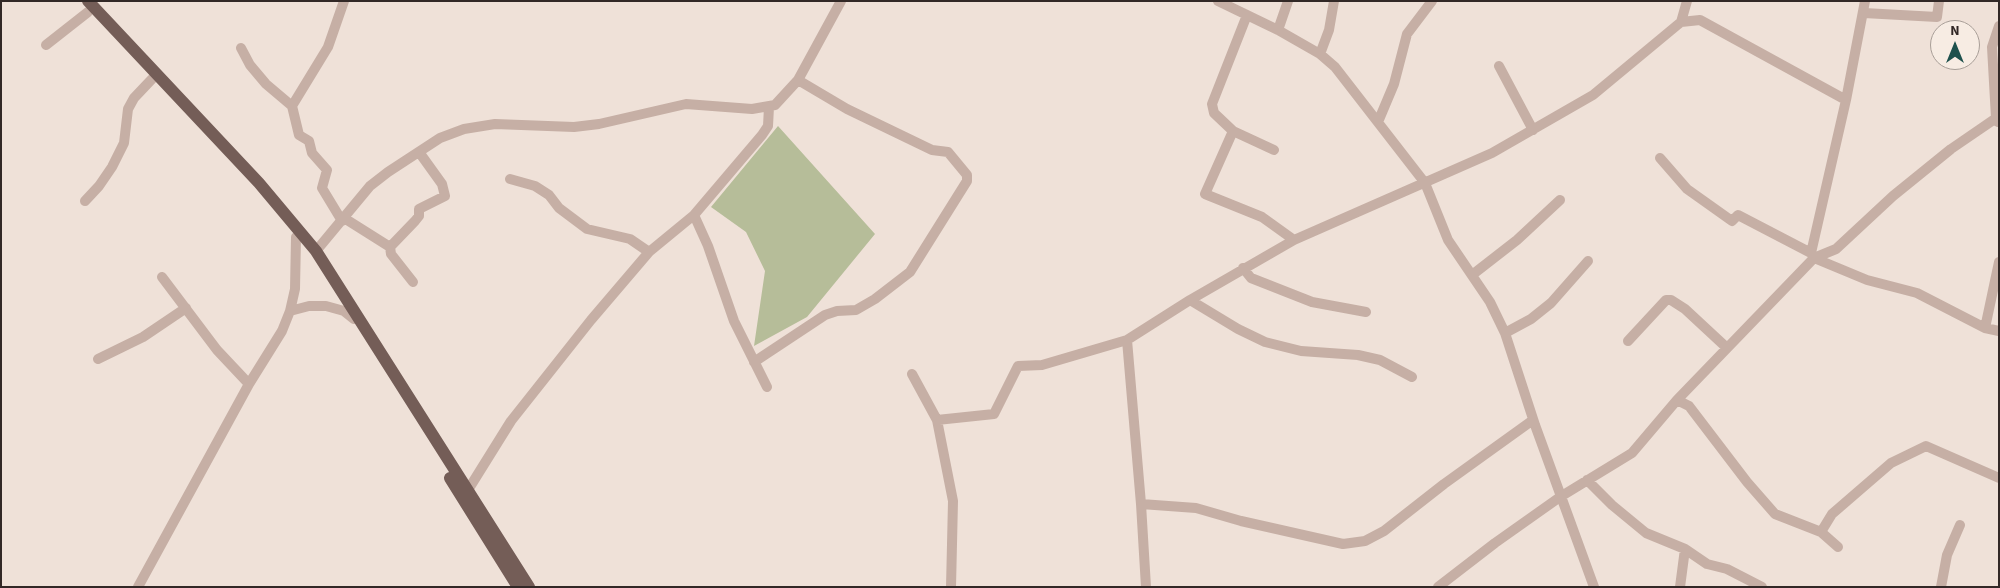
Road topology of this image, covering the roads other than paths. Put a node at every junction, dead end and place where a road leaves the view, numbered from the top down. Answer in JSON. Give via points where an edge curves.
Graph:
{"nodes":[{"id":1,"x":78,"y":1,"type":"edge"},
{"id":2,"x":344,"y":1,"type":"edge"},
{"id":3,"x":841,"y":1,"type":"edge"},
{"id":4,"x":1218,"y":1,"type":"edge"},
{"id":5,"x":1288,"y":1,"type":"edge"},
{"id":6,"x":1334,"y":1,"type":"edge"},
{"id":7,"x":1432,"y":1,"type":"edge"},
{"id":8,"x":1687,"y":1,"type":"edge"},
{"id":9,"x":1865,"y":1,"type":"edge"},
{"id":10,"x":1939,"y":1,"type":"edge"},
{"id":11,"x":88,"y":6,"type":"edge"},
{"id":12,"x":1864,"y":13,"type":"junction"},
{"id":13,"x":1247,"y":15,"type":"junction"},
{"id":14,"x":1681,"y":22,"type":"junction"},
{"id":15,"x":1999,"y":26,"type":"edge"},
{"id":16,"x":1278,"y":30,"type":"junction"},
{"id":17,"x":46,"y":45,"type":"dead end"},
{"id":18,"x":241,"y":48,"type":"dead end"},
{"id":19,"x":1320,"y":54,"type":"junction"},
{"id":20,"x":1499,"y":66,"type":"dead end"},
{"id":21,"x":152,"y":79,"type":"junction"},
{"id":22,"x":798,"y":80,"type":"junction"},
{"id":23,"x":1846,"y":100,"type":"junction"},
{"id":24,"x":292,"y":106,"type":"junction"},
{"id":25,"x":769,"y":107,"type":"junction"},
{"id":26,"x":1998,"y":119,"type":"edge"},
{"id":27,"x":1378,"y":122,"type":"junction"},
{"id":28,"x":1532,"y":130,"type":"junction"},
{"id":29,"x":1232,"y":131,"type":"junction"},
{"id":30,"x":1274,"y":150,"type":"dead end"},
{"id":31,"x":419,"y":152,"type":"junction"},
{"id":32,"x":1660,"y":158,"type":"dead end"},
{"id":33,"x":510,"y":179,"type":"dead end"},
{"id":34,"x":1425,"y":183,"type":"junction"},
{"id":35,"x":1560,"y":200,"type":"dead end"},
{"id":36,"x":85,"y":201,"type":"dead end"},
{"id":37,"x":694,"y":215,"type":"junction"},
{"id":38,"x":343,"y":220,"type":"junction"},
{"id":39,"x":296,"y":237,"type":"junction"},
{"id":40,"x":1294,"y":240,"type":"junction"},
{"id":41,"x":390,"y":247,"type":"junction"},
{"id":42,"x":316,"y":251,"type":"junction"},
{"id":43,"x":649,"y":252,"type":"junction"},
{"id":44,"x":1813,"y":256,"type":"junction"},
{"id":45,"x":1588,"y":261,"type":"dead end"},
{"id":46,"x":1999,"y":262,"type":"edge"},
{"id":47,"x":1243,"y":268,"type":"junction"},
{"id":48,"x":1472,"y":275,"type":"junction"},
{"id":49,"x":162,"y":277,"type":"dead end"},
{"id":50,"x":413,"y":282,"type":"dead end"},
{"id":51,"x":1190,"y":300,"type":"junction"},
{"id":52,"x":186,"y":308,"type":"junction"},
{"id":53,"x":290,"y":311,"type":"junction"},
{"id":54,"x":1366,"y":312,"type":"dead end"},
{"id":55,"x":354,"y":319,"type":"junction"},
{"id":56,"x":1985,"y":328,"type":"junction"},
{"id":57,"x":1999,"y":331,"type":"edge"},
{"id":58,"x":1506,"y":333,"type":"junction"},
{"id":59,"x":1127,"y":340,"type":"junction"},
{"id":60,"x":1628,"y":341,"type":"dead end"},
{"id":61,"x":1727,"y":348,"type":"junction"},
{"id":62,"x":98,"y":358,"type":"dead end"},
{"id":63,"x":754,"y":362,"type":"junction"},
{"id":64,"x":912,"y":374,"type":"dead end"},
{"id":65,"x":1412,"y":377,"type":"dead end"},
{"id":66,"x":249,"y":384,"type":"junction"},
{"id":67,"x":767,"y":387,"type":"dead end"},
{"id":68,"x":1678,"y":400,"type":"junction"},
{"id":69,"x":937,"y":420,"type":"junction"},
{"id":70,"x":1533,"y":420,"type":"junction"},
{"id":71,"x":1999,"y":478,"type":"edge"},
{"id":72,"x":1587,"y":480,"type":"junction"},
{"id":73,"x":468,"y":490,"type":"junction"},
{"id":74,"x":1560,"y":497,"type":"junction"},
{"id":75,"x":1141,"y":504,"type":"junction"},
{"id":76,"x":1960,"y":525,"type":"dead end"},
{"id":77,"x":1821,"y":532,"type":"junction"},
{"id":78,"x":1838,"y":547,"type":"dead end"},
{"id":79,"x":1685,"y":549,"type":"junction"},
{"id":80,"x":138,"y":587,"type":"edge"},
{"id":81,"x":518,"y":587,"type":"edge"},
{"id":82,"x":529,"y":587,"type":"edge"},
{"id":83,"x":951,"y":587,"type":"edge"},
{"id":84,"x":1146,"y":587,"type":"edge"},
{"id":85,"x":1438,"y":587,"type":"edge"},
{"id":86,"x":1594,"y":587,"type":"edge"},
{"id":87,"x":1680,"y":587,"type":"edge"},
{"id":88,"x":1762,"y":587,"type":"edge"},
{"id":89,"x":1941,"y":587,"type":"edge"}],
"edges":[{"from":1,"to":11,"type":"main road"},
{"from":2,"to":24,"type":"street","via":[[328,47]]},
{"from":3,"to":22,"type":"street"},
{"from":4,"to":13,"type":"street"},
{"from":5,"to":16,"type":"street"},
{"from":6,"to":19,"type":"street","via":[[1329,30]]},
{"from":7,"to":27,"type":"street","via":[[1407,34],[1394,84]]},
{"from":8,"to":14,"type":"street"},
{"from":9,"to":12,"type":"street"},
{"from":10,"to":12,"type":"street","via":[[1937,17]]},
{"from":11,"to":17,"type":"street"},
{"from":11,"to":21,"type":"main road"},
{"from":11,"to":42,"type":"main road","via":[[259,183]]},
{"from":12,"to":23,"type":"street"},
{"from":13,"to":16,"type":"street"},
{"from":13,"to":29,"type":"street","via":[[1212,104],[1214,113]]},
{"from":14,"to":23,"type":"street","via":[[1700,20]]},
{"from":14,"to":28,"type":"street","via":[[1593,95]]},
{"from":15,"to":26,"type":"street","via":[[1992,47]]},
{"from":16,"to":19,"type":"street"},
{"from":18,"to":24,"type":"street","via":[[266,84]]},
{"from":19,"to":27,"type":"street","via":[[1335,67]]},
{"from":20,"to":28,"type":"street"},
{"from":21,"to":36,"type":"street","via":[[128,109],[124,143],[112,167]]},
{"from":21,"to":39,"type":"main road"},
{"from":22,"to":25,"type":"street","via":[[784,97]]},
{"from":22,"to":63,"type":"street","via":[[847,110],[932,150],[948,152],[967,175],[967,181],[910,272],[856,310],[825,315]]},
{"from":23,"to":44,"type":"street"},
{"from":24,"to":38,"type":"street","via":[[299,135],[309,141],[312,153],[327,170],[322,188]]},
{"from":25,"to":31,"type":"street","via":[[752,109],[686,104],[574,127],[495,124],[464,129],[440,138]]},
{"from":25,"to":37,"type":"street","via":[[768,126],[762,135]]},
{"from":26,"to":44,"type":"street","via":[[1951,149],[1893,196],[1836,249]]},
{"from":27,"to":34,"type":"street"},
{"from":28,"to":34,"type":"street","via":[[1492,153]]},
{"from":29,"to":30,"type":"street"},
{"from":29,"to":40,"type":"street","via":[[1205,194],[1262,216]]},
{"from":31,"to":38,"type":"street","via":[[370,186]]},
{"from":31,"to":41,"type":"street","via":[[442,184],[445,196],[419,209],[419,216]]},
{"from":32,"to":44,"type":"street","via":[[1687,189],[1732,221],[1738,215]]},
{"from":33,"to":43,"type":"street","via":[[536,186],[587,229],[630,239]]},
{"from":34,"to":40,"type":"street"},
{"from":34,"to":48,"type":"street","via":[[1448,240]]},
{"from":35,"to":48,"type":"street","via":[[1517,240]]},
{"from":37,"to":43,"type":"street"},
{"from":37,"to":63,"type":"street","via":[[734,321]]},
{"from":38,"to":41,"type":"street"},
{"from":38,"to":42,"type":"street"},
{"from":39,"to":53,"type":"street","via":[[296,268]]},
{"from":39,"to":55,"type":"main road","via":[[320,266]]},
{"from":40,"to":47,"type":"street"},
{"from":41,"to":50,"type":"street","via":[[391,254]]},
{"from":42,"to":73,"type":"main road"},
{"from":43,"to":73,"type":"street","via":[[511,421]]},
{"from":44,"to":56,"type":"street","via":[[1867,280],[1917,294]]},
{"from":44,"to":61,"type":"street"},
{"from":45,"to":58,"type":"street","via":[[1551,303]]},
{"from":46,"to":56,"type":"street"},
{"from":47,"to":51,"type":"street"},
{"from":47,"to":54,"type":"street","via":[[1251,278],[1312,302]]},
{"from":48,"to":58,"type":"street"},
{"from":49,"to":52,"type":"street"},
{"from":51,"to":59,"type":"street"},
{"from":51,"to":65,"type":"street","via":[[1265,342],[1301,351],[1380,360]]},
{"from":52,"to":62,"type":"street","via":[[144,337]]},
{"from":52,"to":66,"type":"street","via":[[217,350]]},
{"from":53,"to":55,"type":"street","via":[[326,306],[344,311]]},
{"from":53,"to":66,"type":"street","via":[[282,331]]},
{"from":55,"to":81,"type":"main road"},
{"from":56,"to":57,"type":"street"},
{"from":58,"to":70,"type":"street"},
{"from":59,"to":69,"type":"street","via":[[1042,365],[1018,366],[994,414]]},
{"from":59,"to":75,"type":"street"},
{"from":60,"to":61,"type":"street","via":[[1666,300],[1671,300]]},
{"from":61,"to":68,"type":"street"},
{"from":63,"to":67,"type":"street"},
{"from":64,"to":69,"type":"street"},
{"from":66,"to":80,"type":"street"},
{"from":68,"to":72,"type":"street","via":[[1632,453]]},
{"from":68,"to":77,"type":"street","via":[[1689,406],[1775,514]]},
{"from":69,"to":83,"type":"street","via":[[953,501]]},
{"from":70,"to":74,"type":"street"},
{"from":70,"to":75,"type":"street","via":[[1384,531],[1365,541],[1342,544],[1196,508]]},
{"from":71,"to":77,"type":"street","via":[[1926,446],[1891,463],[1832,514]]},
{"from":72,"to":74,"type":"street"},
{"from":72,"to":79,"type":"street","via":[[1646,533]]},
{"from":73,"to":82,"type":"main road"},
{"from":74,"to":85,"type":"street"},
{"from":74,"to":86,"type":"street"},
{"from":75,"to":84,"type":"street"},
{"from":76,"to":89,"type":"street","via":[[1947,555]]},
{"from":77,"to":78,"type":"street"},
{"from":79,"to":87,"type":"street"},
{"from":79,"to":88,"type":"street","via":[[1707,564],[1727,569]]}]}
